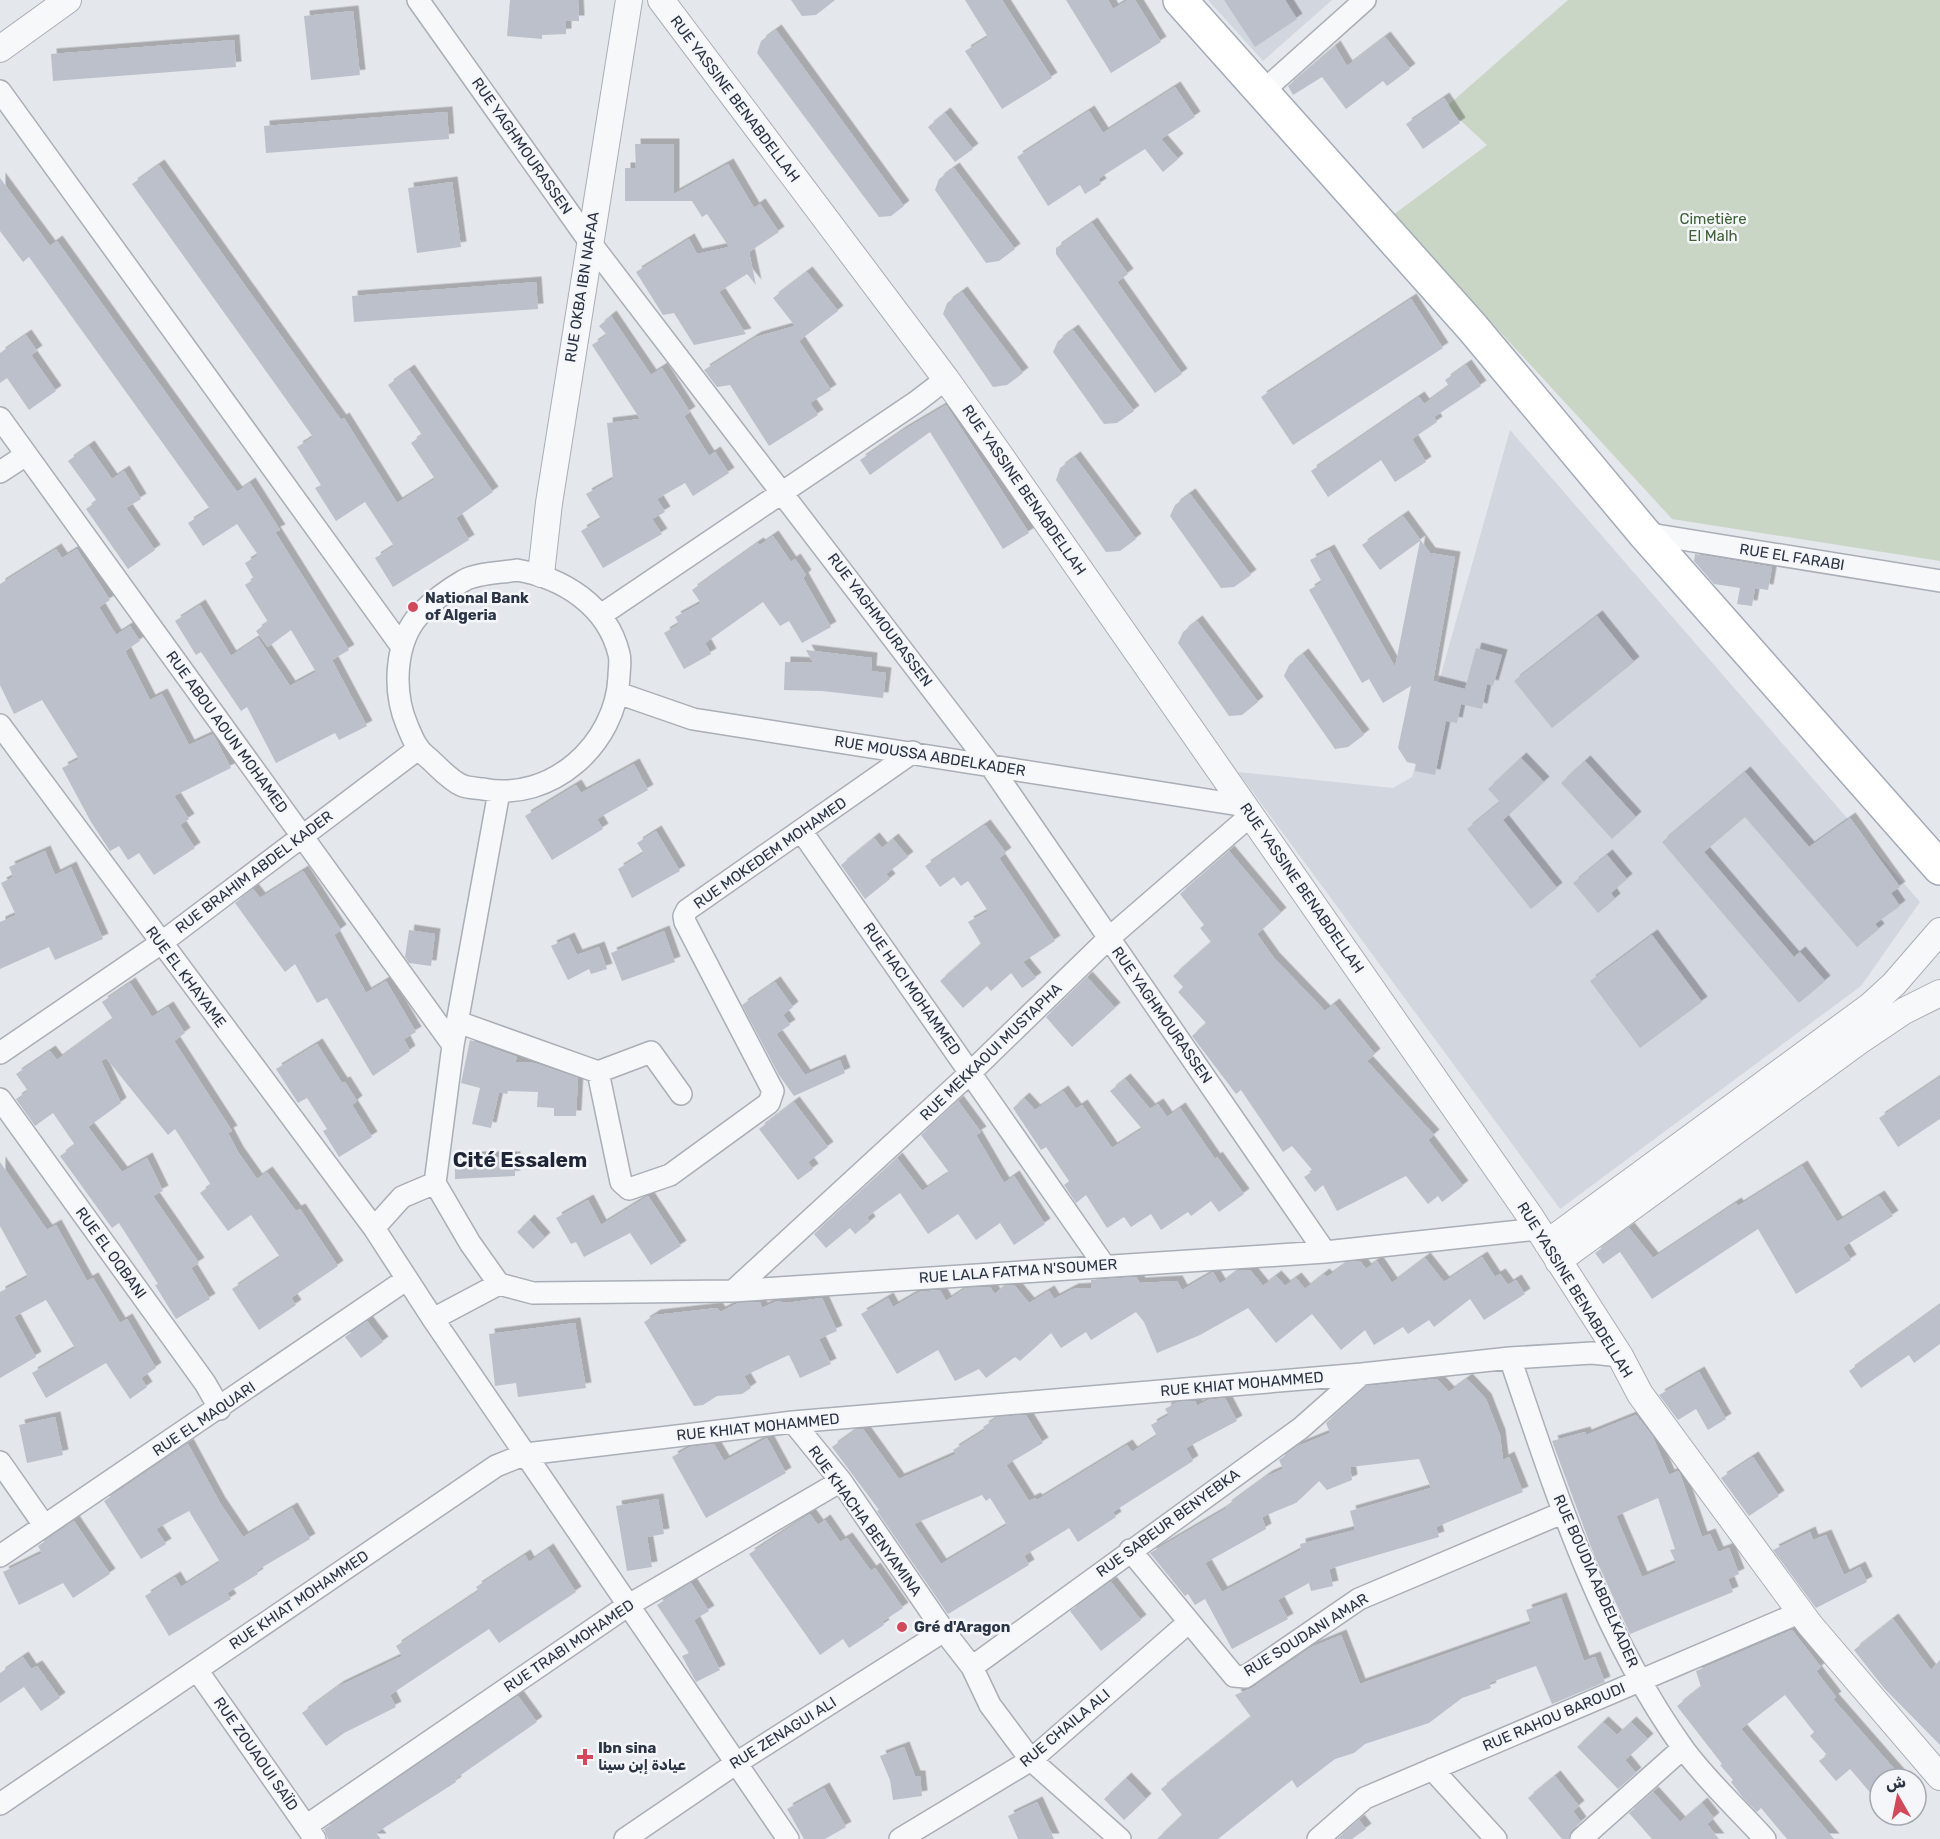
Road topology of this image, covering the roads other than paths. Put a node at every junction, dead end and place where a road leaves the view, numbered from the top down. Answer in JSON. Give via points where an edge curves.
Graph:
{"nodes":[{"id":1,"x":68,"y":0,"type":"edge"},
{"id":2,"x":418,"y":0,"type":"edge"},
{"id":3,"x":629,"y":0,"type":"edge"},
{"id":4,"x":661,"y":0,"type":"edge"},
{"id":5,"x":1180,"y":0,"type":"edge"},
{"id":6,"x":1365,"y":0,"type":"edge"},
{"id":7,"x":0,"y":49,"type":"edge"},
{"id":8,"x":0,"y":91,"type":"edge"},
{"id":9,"x":1262,"y":92,"type":"junction"},
{"id":10,"x":589,"y":241,"type":"junction"},
{"id":11,"x":946,"y":379,"type":"junction"},
{"id":12,"x":0,"y":418,"type":"edge"},
{"id":13,"x":26,"y":455,"type":"junction"},
{"id":14,"x":0,"y":472,"type":"edge"},
{"id":15,"x":783,"y":493,"type":"junction"},
{"id":16,"x":1644,"y":533,"type":"junction"},
{"id":17,"x":541,"y":574,"type":"junction"},
{"id":18,"x":1940,"y":581,"type":"edge"},
{"id":19,"x":601,"y":615,"type":"junction"},
{"id":20,"x":402,"y":647,"type":"junction"},
{"id":21,"x":618,"y":693,"type":"junction"},
{"id":22,"x":0,"y":725,"type":"edge"},
{"id":23,"x":418,"y":749,"type":"junction"},
{"id":24,"x":913,"y":752,"type":"junction"},
{"id":25,"x":990,"y":765,"type":"junction"},
{"id":26,"x":499,"y":792,"type":"junction"},
{"id":27,"x":1248,"y":811,"type":"junction"},
{"id":28,"x":802,"y":832,"type":"junction"},
{"id":29,"x":301,"y":835,"type":"junction"},
{"id":30,"x":1940,"y":868,"type":"edge"},
{"id":31,"x":1940,"y":931,"type":"edge"},
{"id":32,"x":1109,"y":938,"type":"junction"},
{"id":33,"x":161,"y":943,"type":"junction"},
{"id":34,"x":1940,"y":993,"type":"edge"},
{"id":35,"x":458,"y":1022,"type":"junction"},
{"id":36,"x":453,"y":1045,"type":"junction"},
{"id":37,"x":0,"y":1053,"type":"edge"},
{"id":38,"x":598,"y":1072,"type":"junction"},
{"id":39,"x":970,"y":1073,"type":"junction"},
{"id":40,"x":681,"y":1094,"type":"dead end"},
{"id":41,"x":0,"y":1099,"type":"edge"},
{"id":42,"x":435,"y":1183,"type":"junction"},
{"id":43,"x":374,"y":1228,"type":"junction"},
{"id":44,"x":1548,"y":1244,"type":"junction"},
{"id":45,"x":1325,"y":1252,"type":"junction"},
{"id":46,"x":1104,"y":1265,"type":"junction"},
{"id":47,"x":406,"y":1279,"type":"junction"},
{"id":48,"x":499,"y":1284,"type":"junction"},
{"id":49,"x":733,"y":1291,"type":"junction"},
{"id":50,"x":433,"y":1319,"type":"junction"},
{"id":51,"x":1620,"y":1356,"type":"junction"},
{"id":52,"x":1510,"y":1358,"type":"junction"},
{"id":53,"x":1362,"y":1374,"type":"junction"},
{"id":54,"x":220,"y":1409,"type":"junction"},
{"id":55,"x":793,"y":1422,"type":"junction"},
{"id":56,"x":526,"y":1454,"type":"junction"},
{"id":57,"x":0,"y":1461,"type":"edge"},
{"id":58,"x":841,"y":1481,"type":"junction"},
{"id":59,"x":1562,"y":1513,"type":"junction"},
{"id":60,"x":44,"y":1525,"type":"junction"},
{"id":61,"x":1130,"y":1550,"type":"junction"},
{"id":62,"x":0,"y":1556,"type":"edge"},
{"id":63,"x":627,"y":1605,"type":"junction"},
{"id":64,"x":1801,"y":1612,"type":"junction"},
{"id":65,"x":1189,"y":1622,"type":"junction"},
{"id":66,"x":944,"y":1631,"type":"junction"},
{"id":67,"x":972,"y":1667,"type":"junction"},
{"id":68,"x":197,"y":1670,"type":"junction"},
{"id":69,"x":1642,"y":1680,"type":"junction"},
{"id":70,"x":1683,"y":1748,"type":"junction"},
{"id":71,"x":1030,"y":1760,"type":"junction"},
{"id":72,"x":735,"y":1764,"type":"junction"},
{"id":73,"x":1432,"y":1769,"type":"junction"},
{"id":74,"x":1940,"y":1777,"type":"edge"},
{"id":75,"x":0,"y":1804,"type":"edge"},
{"id":76,"x":311,"y":1833,"type":"edge"},
{"id":77,"x":625,"y":1839,"type":"edge"},
{"id":78,"x":788,"y":1839,"type":"edge"},
{"id":79,"x":900,"y":1839,"type":"edge"},
{"id":80,"x":1120,"y":1839,"type":"edge"},
{"id":81,"x":1318,"y":1839,"type":"edge"},
{"id":82,"x":1496,"y":1839,"type":"edge"},
{"id":83,"x":1581,"y":1839,"type":"edge"},
{"id":84,"x":1765,"y":1839,"type":"edge"}],
"edges":[{"from":1,"to":7,"type":"street"},
{"from":2,"to":10,"type":"street","name":"RUE YAGHMOURASSEN"},
{"from":3,"to":10,"type":"street","name":"RUE OKBA IBN NAFAA"},
{"from":4,"to":11,"type":"street","name":"RUE YASSINE BENABDELLAH"},
{"from":5,"to":9,"type":"main road"},
{"from":6,"to":9,"type":"street"},
{"from":8,"to":20,"type":"street"},
{"from":9,"to":16,"type":"main road","via":[[1472,327]]},
{"from":10,"to":15,"type":"street","name":"RUE YAGHMOURASSEN"},
{"from":10,"to":17,"type":"street","name":"RUE OKBA IBN NAFAA"},
{"from":11,"to":15,"type":"street"},
{"from":11,"to":27,"type":"street","name":"RUE YASSINE BENABDELLAH"},
{"from":12,"to":13,"type":"street","name":"RUE ABOU AOUN MOHAMED"},
{"from":13,"to":14,"type":"street"},
{"from":13,"to":29,"type":"street","name":"RUE ABOU AOUN MOHAMED"},
{"from":15,"to":19,"type":"street"},
{"from":15,"to":25,"type":"street","name":"RUE YAGHMOURASSEN"},
{"from":16,"to":18,"type":"street","name":"RUE EL FARABI"},
{"from":16,"to":30,"type":"main road"},
{"from":17,"to":19,"type":"street","via":[[572,588]]},
{"from":17,"to":20,"type":"street","via":[[517,570],[465,579],[419,615]]},
{"from":19,"to":21,"type":"street","via":[[620,655]]},
{"from":20,"to":23,"type":"street","via":[[396,686],[399,706]]},
{"from":21,"to":24,"type":"street","name":"RUE MOUSSA ABDELKADER","via":[[693,719]]},
{"from":21,"to":26,"type":"street","via":[[608,723],[588,754],[552,779],[525,789]]},
{"from":22,"to":33,"type":"street","name":"RUE EL KHAYAME"},
{"from":23,"to":26,"type":"street","via":[[460,785]]},
{"from":23,"to":29,"type":"street","name":"RUE BRAHIM ABDEL KADER"},
{"from":24,"to":25,"type":"street","name":"RUE MOUSSA ABDELKADER"},
{"from":24,"to":28,"type":"street","name":"RUE MOKEDEM MOHAMED"},
{"from":25,"to":27,"type":"street","name":"RUE MOUSSA ABDELKADER"},
{"from":25,"to":32,"type":"street","name":"RUE YAGHMOURASSEN"},
{"from":26,"to":35,"type":"street"},
{"from":27,"to":32,"type":"street","name":"RUE MEKKAOUI MUSTAPHA"},
{"from":27,"to":44,"type":"street","name":"RUE YASSINE BENABDELLAH"},
{"from":28,"to":38,"type":"street","name":"RUE MOKEDEM MOHAMED","via":[[687,910],[684,916],[773,1091],[769,1102],[670,1175],[629,1189],[621,1182]]},
{"from":28,"to":39,"type":"street","name":"RUE HACI MOHAMMED"},
{"from":29,"to":33,"type":"street","name":"RUE BRAHIM ABDEL KADER"},
{"from":29,"to":36,"type":"street","name":"RUE ABOU AOUN MOHAMED"},
{"from":31,"to":44,"type":"street","via":[[1870,1006]]},
{"from":32,"to":39,"type":"street","name":"RUE MEKKAOUI MUSTAPHA"},
{"from":32,"to":45,"type":"street","name":"RUE YAGHMOURASSEN"},
{"from":33,"to":37,"type":"street","name":"RUE BRAHIM ABDEL KADER"},
{"from":33,"to":43,"type":"street","name":"RUE EL KHAYAME"},
{"from":34,"to":44,"type":"street","via":[[1904,1011]]},
{"from":35,"to":36,"type":"street"},
{"from":35,"to":38,"type":"street"},
{"from":36,"to":42,"type":"street"},
{"from":38,"to":40,"type":"street","via":[[651,1052]]},
{"from":39,"to":46,"type":"street","name":"RUE HACI MOHAMMED"},
{"from":39,"to":49,"type":"street","name":"RUE MEKKAOUI MUSTAPHA"},
{"from":41,"to":54,"type":"street","name":"RUE EL OQBANI"},
{"from":42,"to":43,"type":"street","via":[[402,1197]]},
{"from":42,"to":48,"type":"street"},
{"from":43,"to":47,"type":"street","name":"RUE EL KHAYAME"},
{"from":44,"to":45,"type":"street","name":"RUE LALA FATMA N'SOUMER"},
{"from":44,"to":51,"type":"street","name":"RUE YASSINE BENABDELLAH"},
{"from":45,"to":46,"type":"street","name":"RUE LALA FATMA N'SOUMER"},
{"from":46,"to":49,"type":"street","name":"RUE LALA FATMA N'SOUMER"},
{"from":47,"to":50,"type":"street","name":"RUE EL KHAYAME"},
{"from":47,"to":54,"type":"street","name":"RUE EL MAQUARI"},
{"from":48,"to":49,"type":"street","name":"RUE LALA FATMA N'SOUMER","via":[[533,1293]]},
{"from":48,"to":50,"type":"street"},
{"from":50,"to":56,"type":"street","name":"RUE EL KHAYAME"},
{"from":51,"to":52,"type":"street","name":"RUE KHIAT MOHAMMED","via":[[1592,1353]]},
{"from":51,"to":64,"type":"street","name":"RUE YASSINE BENABDELLAH","via":[[1640,1394]]},
{"from":52,"to":53,"type":"street","name":"RUE KHIAT MOHAMMED"},
{"from":52,"to":59,"type":"street","name":"RUE BOUDIA ABDELKADER"},
{"from":53,"to":55,"type":"street","name":"RUE KHIAT MOHAMMED"},
{"from":53,"to":61,"type":"street","name":"RUE SABEUR BENYEBKA","via":[[1301,1428]]},
{"from":54,"to":60,"type":"street","name":"RUE EL MAQUARI"},
{"from":55,"to":56,"type":"street","name":"RUE KHIAT MOHAMMED"},
{"from":55,"to":58,"type":"street","name":"RUE KHACHA BENYAMINA"},
{"from":56,"to":63,"type":"street","name":"RUE EL KHAYAME"},
{"from":56,"to":68,"type":"street","name":"RUE KHIAT MOHAMMED","via":[[496,1466]]},
{"from":57,"to":60,"type":"street"},
{"from":58,"to":63,"type":"street","name":"RUE TRABI MOHAMED"},
{"from":58,"to":66,"type":"street","name":"RUE KHACHA BENYAMINA"},
{"from":59,"to":65,"type":"street","name":"RUE SOUDANI AMAR","via":[[1359,1599],[1245,1677],[1234,1676]]},
{"from":59,"to":69,"type":"street","name":"RUE BOUDIA ABDELKADER","via":[[1626,1654]]},
{"from":60,"to":62,"type":"street","name":"RUE EL MAQUARI"},
{"from":61,"to":65,"type":"street","name":"RUE SOUDANI AMAR"},
{"from":61,"to":67,"type":"street","name":"RUE SABEUR BENYEBKA"},
{"from":63,"to":72,"type":"street","name":"RUE EL KHAYAME"},
{"from":63,"to":76,"type":"street","name":"RUE TRABI MOHAMED"},
{"from":64,"to":69,"type":"street","name":"RUE RAHOU BAROUDI"},
{"from":64,"to":74,"type":"street","name":"RUE YASSINE BENABDELLAH"},
{"from":65,"to":71,"type":"street","name":"RUE CHAILA ALI"},
{"from":66,"to":67,"type":"street","name":"RUE KHACHA BENYAMINA"},
{"from":66,"to":72,"type":"street","name":"RUE ZENAGUI ALI"},
{"from":67,"to":71,"type":"street","name":"RUE KHACHA BENYAMINA","via":[[990,1705]]},
{"from":68,"to":75,"type":"street","name":"RUE KHIAT MOHAMMED"},
{"from":68,"to":76,"type":"street","name":"RUE ZOUAOUI SAÏD"},
{"from":69,"to":70,"type":"street","name":"RUE BOUDIA ABDELKADER"},
{"from":69,"to":73,"type":"street","name":"RUE RAHOU BAROUDI"},
{"from":70,"to":83,"type":"street"},
{"from":70,"to":84,"type":"street","name":"RUE BOUDIA ABDELKADER"},
{"from":71,"to":79,"type":"street","name":"RUE CHAILA ALI"},
{"from":71,"to":80,"type":"street","name":"RUE KHACHA BENYAMINA"},
{"from":72,"to":77,"type":"street","name":"RUE ZENAGUI ALI"},
{"from":72,"to":78,"type":"street","name":"RUE EL KHAYAME"},
{"from":73,"to":81,"type":"street","name":"RUE RAHOU BAROUDI","via":[[1365,1798]]},
{"from":73,"to":82,"type":"street"}]}
